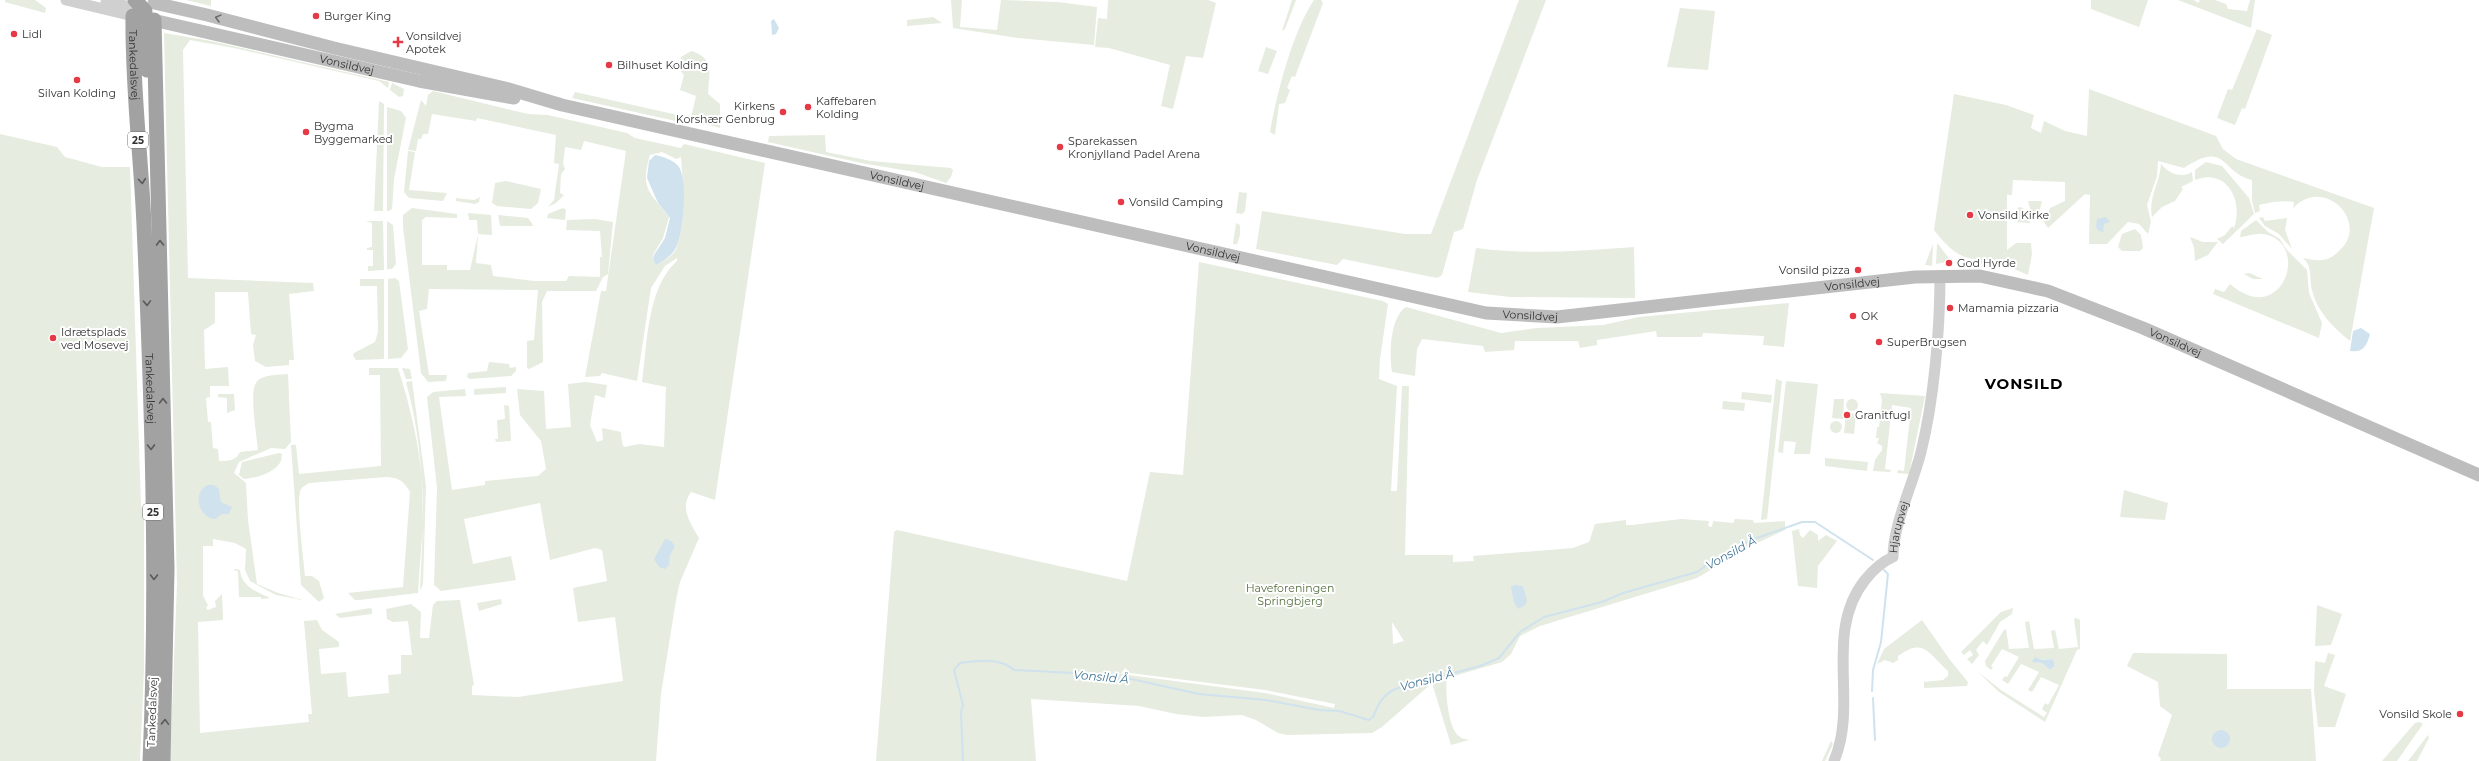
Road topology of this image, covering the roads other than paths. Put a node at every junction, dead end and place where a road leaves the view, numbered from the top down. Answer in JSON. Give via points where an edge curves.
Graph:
{"nodes":[{"id":1,"x":66,"y":0,"type":"edge"},
{"id":2,"x":96,"y":0,"type":"edge"},
{"id":3,"x":144,"y":7,"type":"edge"},
{"id":4,"x":421,"y":74,"type":"junction"},
{"id":5,"x":562,"y":105,"type":"junction"},
{"id":6,"x":1940,"y":276,"type":"junction"},
{"id":7,"x":2479,"y":475,"type":"edge"},
{"id":8,"x":150,"y":761,"type":"edge"},
{"id":9,"x":163,"y":761,"type":"edge"},
{"id":10,"x":1834,"y":761,"type":"edge"}],
"edges":[{"from":1,"to":3,"type":"street"},
{"from":2,"to":3,"type":"street"},
{"from":4,"to":3,"type":"main road","name":"Vonsildvej","one_way":true,"via":[[310,42],[274,40]]},
{"from":3,"to":4,"type":"main road","name":"Vonsildvej","via":[[325,58],[332,56]]},
{"from":3,"to":8,"type":"highway","name":"Tankedalsvej","number":"25","one_way":true,"via":[[134,101],[146,264],[154,538]]},
{"from":9,"to":3,"type":"highway","name":"Tankedalsvej","number":"25","one_way":true,"via":[[167,584],[159,182]]},
{"from":4,"to":5,"type":"main road","name":"Vonsildvej","via":[[505,88]]},
{"from":4,"to":5,"type":"main road","name":"Vonsildvej","via":[[470,91]]},
{"from":5,"to":6,"type":"main road","name":"Vonsildvej","via":[[1462,310],[1502,316],[1557,317]]},
{"from":6,"to":7,"type":"main road","name":"Vonsildvej","via":[[1980,276],[2048,291],[2143,328]]},
{"from":6,"to":10,"type":"street","name":"Hjarupvej","via":[[1928,418],[1914,480],[1893,543],[1893,557],[1872,571],[1856,594],[1846,615],[1843,724],[1841,745]]}]}
